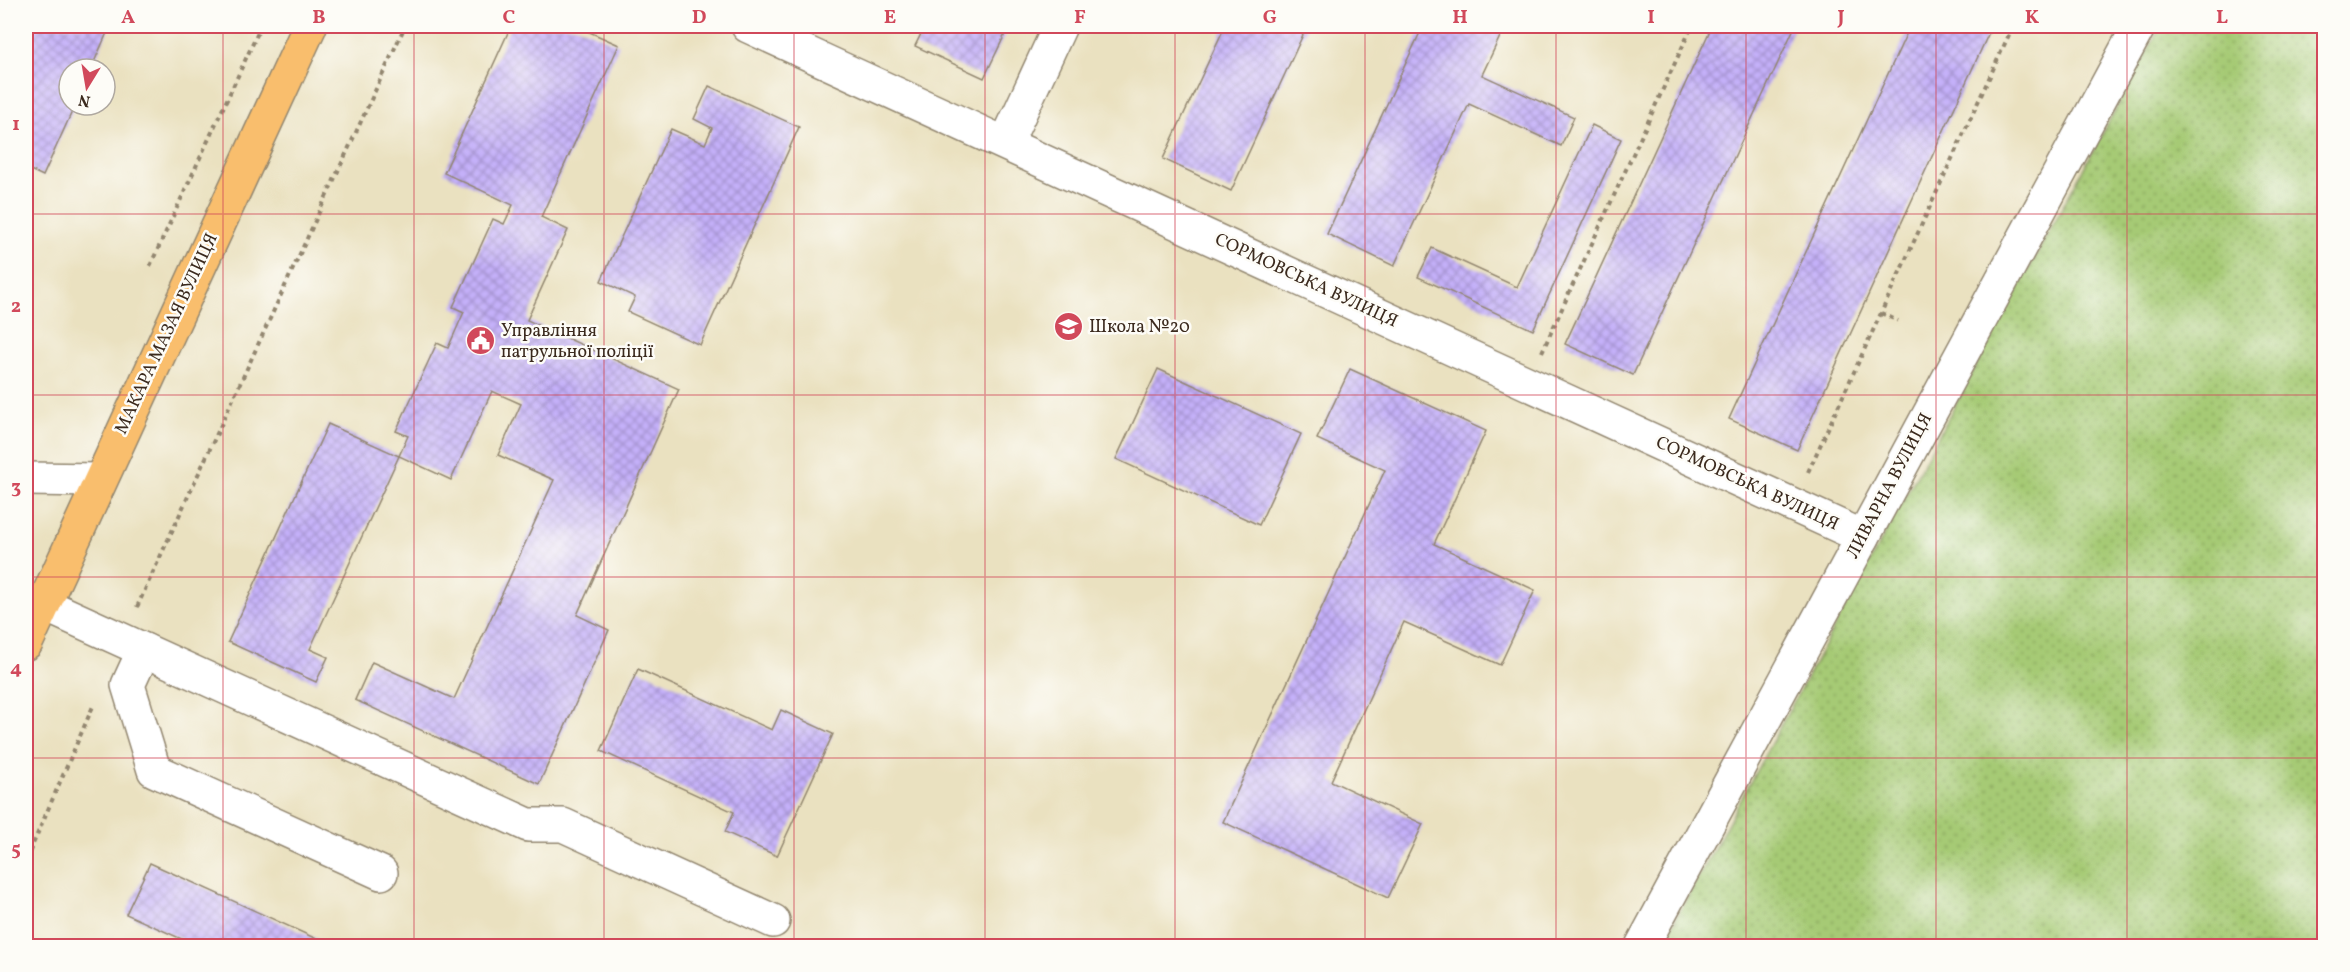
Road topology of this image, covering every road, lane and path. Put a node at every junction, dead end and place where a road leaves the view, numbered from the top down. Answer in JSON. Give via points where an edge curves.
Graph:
{"nodes":[{"id":1,"x":261,"y":26,"type":"edge"},
{"id":2,"x":310,"y":26,"type":"edge"},
{"id":3,"x":405,"y":26,"type":"edge"},
{"id":4,"x":748,"y":26,"type":"edge"},
{"id":5,"x":1060,"y":26,"type":"edge"},
{"id":6,"x":1692,"y":26,"type":"edge"},
{"id":7,"x":2013,"y":26,"type":"edge"},
{"id":8,"x":2139,"y":26,"type":"edge"},
{"id":9,"x":1006,"y":143,"type":"junction"},
{"id":10,"x":150,"y":266,"type":"dead end"},
{"id":11,"x":1881,"y":313,"type":"junction"},
{"id":12,"x":1898,"y":321,"type":"dead end"},
{"id":13,"x":1528,"y":383,"type":"junction"},
{"id":14,"x":26,"y":479,"type":"edge"},
{"id":15,"x":100,"y":480,"type":"junction"},
{"id":16,"x":1793,"y":505,"type":"junction"},
{"id":17,"x":1863,"y":537,"type":"junction"},
{"id":18,"x":43,"y":604,"type":"junction"},
{"id":19,"x":26,"y":644,"type":"edge"},
{"id":20,"x":133,"y":645,"type":"junction"},
{"id":21,"x":94,"y":703,"type":"dead end"},
{"id":22,"x":26,"y":860,"type":"edge"},
{"id":23,"x":381,"y":873,"type":"dead end"},
{"id":24,"x":773,"y":921,"type":"dead end"},
{"id":25,"x":1642,"y":946,"type":"edge"}],
"edges":[{"from":1,"to":10,"type":"path"},
{"from":2,"to":15,"type":"main road","name":"МАКАРА МАЗАЯ ВУЛИЦЯ"},
{"from":3,"to":20,"type":"path"},
{"from":4,"to":9,"type":"street","name":"СОРМОВСЬКА ВУЛИЦЯ"},
{"from":5,"to":9,"type":"street"},
{"from":6,"to":13,"type":"path"},
{"from":7,"to":11,"type":"path"},
{"from":8,"to":17,"type":"street","name":"ЛИВАРНА ВУЛИЦЯ"},
{"from":9,"to":13,"type":"street","name":"СОРМОВСЬКА ВУЛИЦЯ"},
{"from":11,"to":12,"type":"path"},
{"from":11,"to":16,"type":"path"},
{"from":13,"to":16,"type":"street","name":"СОРМОВСЬКА ВУЛИЦЯ"},
{"from":14,"to":15,"type":"street"},
{"from":15,"to":18,"type":"main road","name":"МАКАРА МАЗАЯ ВУЛИЦЯ"},
{"from":16,"to":17,"type":"street","name":"СОРМОВСЬКА ВУЛИЦЯ"},
{"from":17,"to":25,"type":"street","name":"ЛИВАРНА ВУЛИЦЯ"},
{"from":18,"to":19,"type":"main road","name":"МАКАРА МАЗАЯ ВУЛИЦЯ"},
{"from":18,"to":20,"type":"street"},
{"from":20,"to":23,"type":"street","via":[[128,685],[154,770]]},
{"from":20,"to":24,"type":"street","via":[[528,825],[563,825]]},
{"from":21,"to":22,"type":"path"}]}
